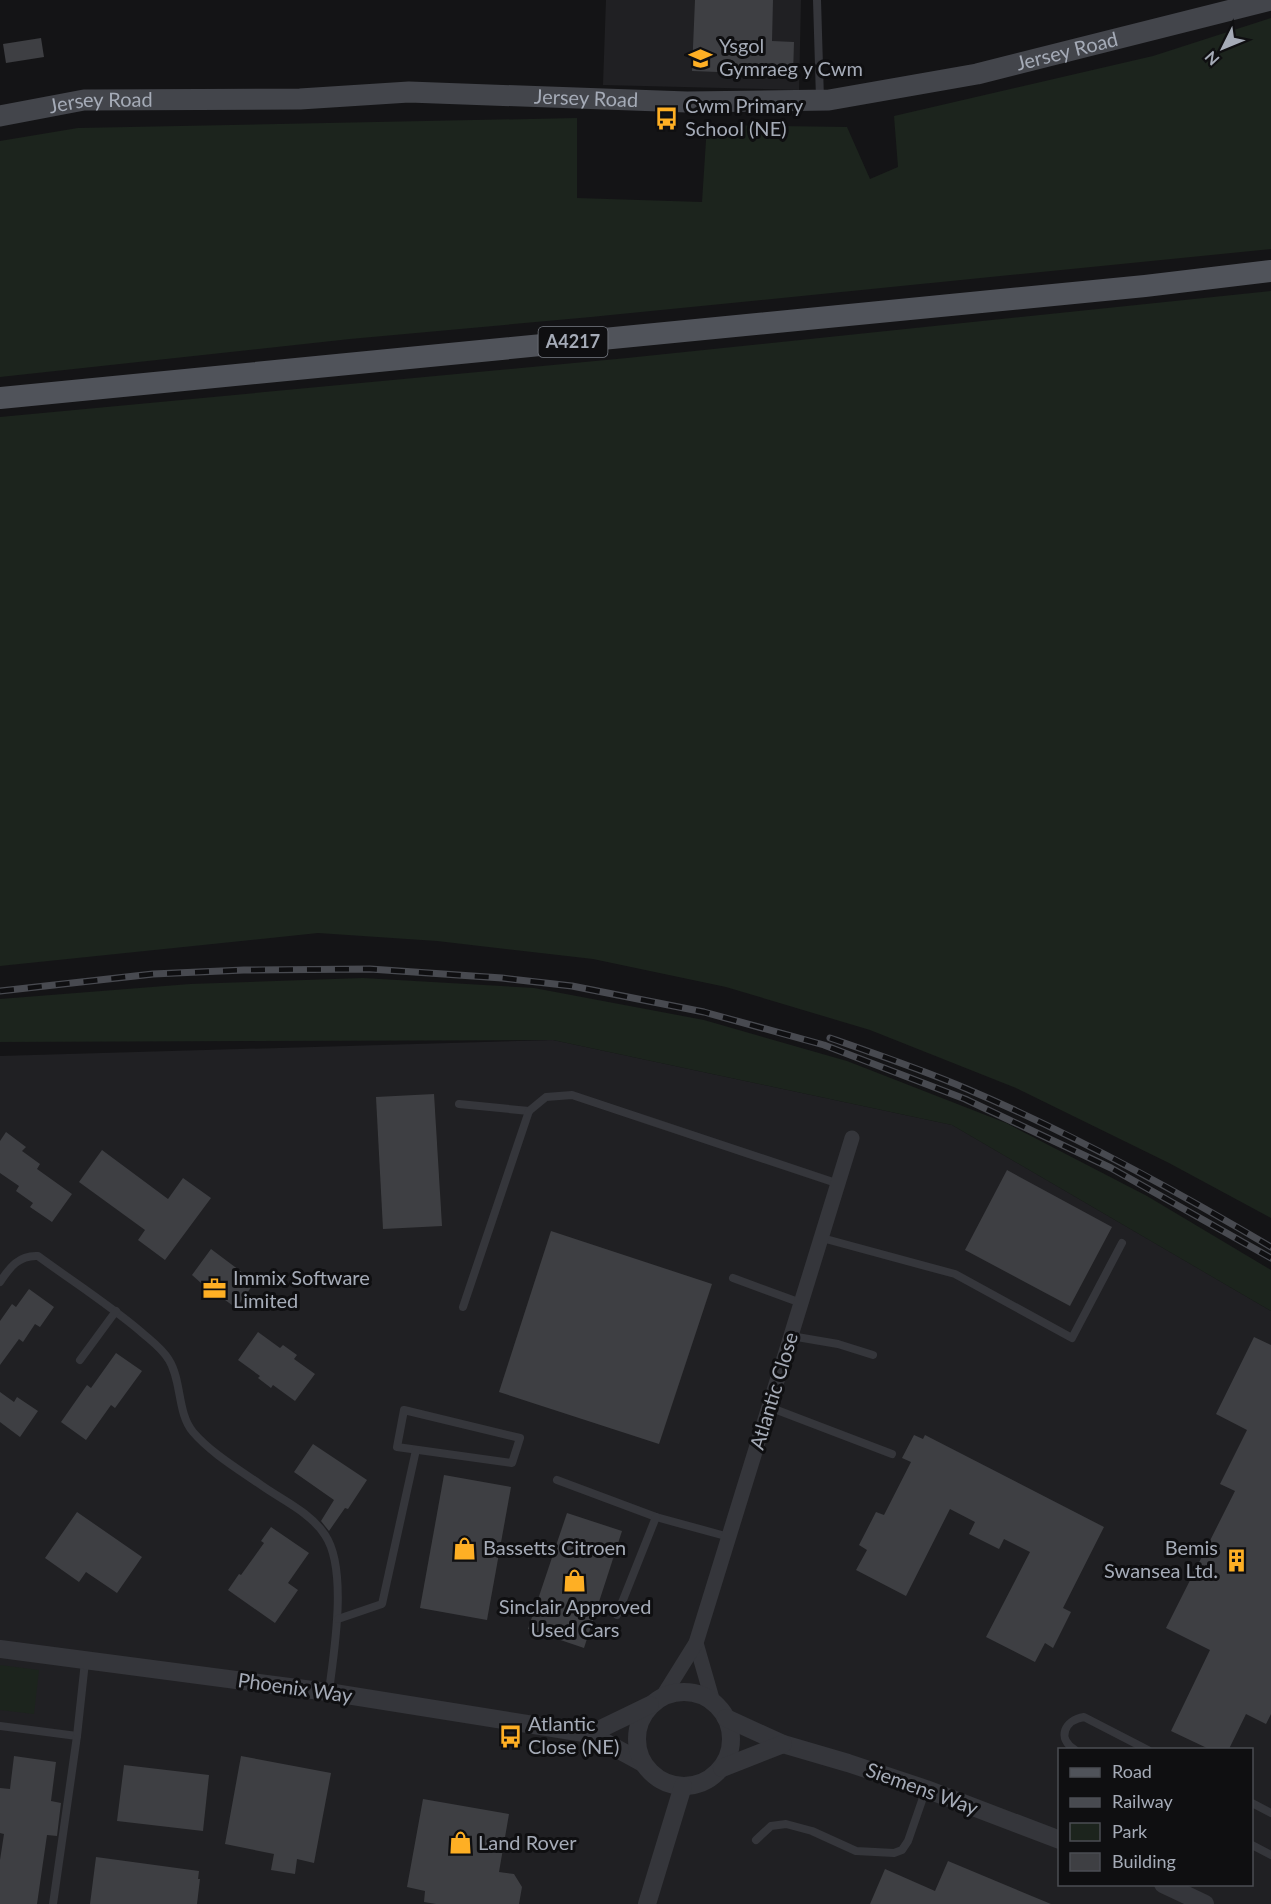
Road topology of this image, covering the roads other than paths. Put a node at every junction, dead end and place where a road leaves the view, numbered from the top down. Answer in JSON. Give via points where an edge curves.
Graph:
{"nodes":[{"id":1,"x":817,"y":0,"type":"edge"},
{"id":2,"x":1262,"y":2,"type":"edge"},
{"id":3,"x":820,"y":100,"type":"junction"},
{"id":4,"x":0,"y":116,"type":"edge"},
{"id":5,"x":1271,"y":271,"type":"edge"},
{"id":6,"x":0,"y":398,"type":"edge"},
{"id":7,"x":459,"y":1104,"type":"dead end"},
{"id":8,"x":529,"y":1111,"type":"junction"},
{"id":9,"x":852,"y":1138,"type":"dead end"},
{"id":10,"x":838,"y":1184,"type":"junction"},
{"id":11,"x":822,"y":1238,"type":"junction"},
{"id":12,"x":1122,"y":1244,"type":"dead end"},
{"id":13,"x":733,"y":1278,"type":"dead end"},
{"id":14,"x":0,"y":1282,"type":"edge"},
{"id":15,"x":801,"y":1303,"type":"junction"},
{"id":16,"x":463,"y":1307,"type":"dead end"},
{"id":17,"x":116,"y":1311,"type":"junction"},
{"id":18,"x":791,"y":1336,"type":"junction"},
{"id":19,"x":873,"y":1355,"type":"dead end"},
{"id":20,"x":80,"y":1360,"type":"dead end"},
{"id":21,"x":769,"y":1407,"type":"junction"},
{"id":22,"x":416,"y":1450,"type":"junction"},
{"id":23,"x":892,"y":1454,"type":"dead end"},
{"id":24,"x":557,"y":1480,"type":"dead end"},
{"id":25,"x":656,"y":1517,"type":"junction"},
{"id":26,"x":729,"y":1537,"type":"junction"},
{"id":27,"x":617,"y":1615,"type":"dead end"},
{"id":28,"x":338,"y":1620,"type":"junction"},
{"id":29,"x":696,"y":1643,"type":"junction"},
{"id":30,"x":0,"y":1649,"type":"edge"},
{"id":31,"x":85,"y":1659,"type":"junction"},
{"id":32,"x":328,"y":1692,"type":"junction"},
{"id":33,"x":657,"y":1700,"type":"junction"},
{"id":34,"x":713,"y":1702,"type":"junction"},
{"id":35,"x":726,"y":1718,"type":"junction"},
{"id":36,"x":0,"y":1726,"type":"edge"},
{"id":37,"x":590,"y":1734,"type":"junction"},
{"id":38,"x":77,"y":1737,"type":"junction"},
{"id":39,"x":783,"y":1744,"type":"junction"},
{"id":40,"x":1073,"y":1748,"type":"edge"},
{"id":41,"x":1146,"y":1748,"type":"edge"},
{"id":42,"x":643,"y":1763,"type":"junction"},
{"id":43,"x":722,"y":1768,"type":"junction"},
{"id":44,"x":683,"y":1786,"type":"junction"},
{"id":45,"x":926,"y":1789,"type":"junction"},
{"id":46,"x":1253,"y":1804,"type":"edge"},
{"id":47,"x":1271,"y":1813,"type":"edge"},
{"id":48,"x":756,"y":1840,"type":"dead end"},
{"id":49,"x":1058,"y":1840,"type":"edge"},
{"id":50,"x":1253,"y":1846,"type":"edge"},
{"id":51,"x":1271,"y":1855,"type":"edge"},
{"id":52,"x":1167,"y":1886,"type":"edge"},
{"id":53,"x":53,"y":1904,"type":"edge"},
{"id":54,"x":647,"y":1904,"type":"edge"},
{"id":55,"x":1205,"y":1904,"type":"edge"}],
"edges":[{"from":1,"to":3,"type":"lane"},
{"from":2,"to":3,"type":"main road","name":"Jersey Road","via":[[977,74]]},
{"from":3,"to":4,"type":"main road","name":"Jersey Road","via":[[687,102],[409,92],[300,99],[84,100]]},
{"from":5,"to":6,"type":"main road","number":"A4217"},
{"from":7,"to":8,"type":"lane"},
{"from":8,"to":10,"type":"lane","via":[[546,1097],[572,1095]]},
{"from":8,"to":16,"type":"lane"},
{"from":9,"to":10,"type":"street","name":"Atlantic Close"},
{"from":10,"to":11,"type":"street","name":"Atlantic Close"},
{"from":11,"to":12,"type":"lane","via":[[955,1274],[1072,1338]]},
{"from":11,"to":15,"type":"street","name":"Atlantic Close"},
{"from":13,"to":15,"type":"lane"},
{"from":14,"to":17,"type":"lane","via":[[26,1256],[38,1256]]},
{"from":15,"to":18,"type":"street","name":"Atlantic Close"},
{"from":17,"to":20,"type":"lane"},
{"from":17,"to":28,"type":"lane","via":[[169,1360],[188,1426],[200,1440],[308,1516],[325,1534],[333,1551]]},
{"from":18,"to":19,"type":"lane"},
{"from":18,"to":21,"type":"street","name":"Atlantic Close"},
{"from":21,"to":23,"type":"lane"},
{"from":21,"to":26,"type":"street","name":"Atlantic Close"},
{"from":22,"to":22,"type":"lane","via":[[397,1447],[404,1410],[520,1438],[512,1463]]},
{"from":22,"to":28,"type":"lane","via":[[382,1605]]},
{"from":24,"to":25,"type":"lane"},
{"from":25,"to":26,"type":"lane"},
{"from":25,"to":27,"type":"lane"},
{"from":26,"to":29,"type":"street","name":"Atlantic Close"},
{"from":28,"to":32,"type":"lane"},
{"from":29,"to":33,"type":"street","name":"Atlantic Close"},
{"from":29,"to":34,"type":"street"},
{"from":30,"to":31,"type":"street","name":"Phoenix Way"},
{"from":31,"to":32,"type":"street","name":"Phoenix Way"},
{"from":31,"to":38,"type":"lane"},
{"from":32,"to":37,"type":"street","name":"Phoenix Way"},
{"from":33,"to":34,"type":"street","via":[[675,1692],[689,1692]]},
{"from":33,"to":37,"type":"street"},
{"from":33,"to":42,"type":"street","via":[[644,1714],[636,1738]]},
{"from":34,"to":35,"type":"street"},
{"from":35,"to":39,"type":"street","name":"Siemens Way"},
{"from":35,"to":43,"type":"street","via":[[731,1738]]},
{"from":36,"to":38,"type":"lane"},
{"from":37,"to":42,"type":"street","name":"Phoenix Way"},
{"from":38,"to":53,"type":"lane"},
{"from":39,"to":43,"type":"street"},
{"from":39,"to":45,"type":"street","name":"Siemens Way"},
{"from":40,"to":41,"type":"lane","via":[[1065,1736],[1066,1727],[1074,1719],[1084,1717]]},
{"from":42,"to":44,"type":"street","via":[[660,1780]]},
{"from":43,"to":44,"type":"street","via":[[705,1782]]},
{"from":44,"to":54,"type":"street"},
{"from":45,"to":48,"type":"lane","via":[[908,1841],[894,1853],[856,1851],[786,1824],[771,1826]]},
{"from":45,"to":49,"type":"street","name":"Siemens Way"},
{"from":46,"to":47,"type":"lane"},
{"from":50,"to":51,"type":"lane"},
{"from":52,"to":55,"type":"street"}]}
